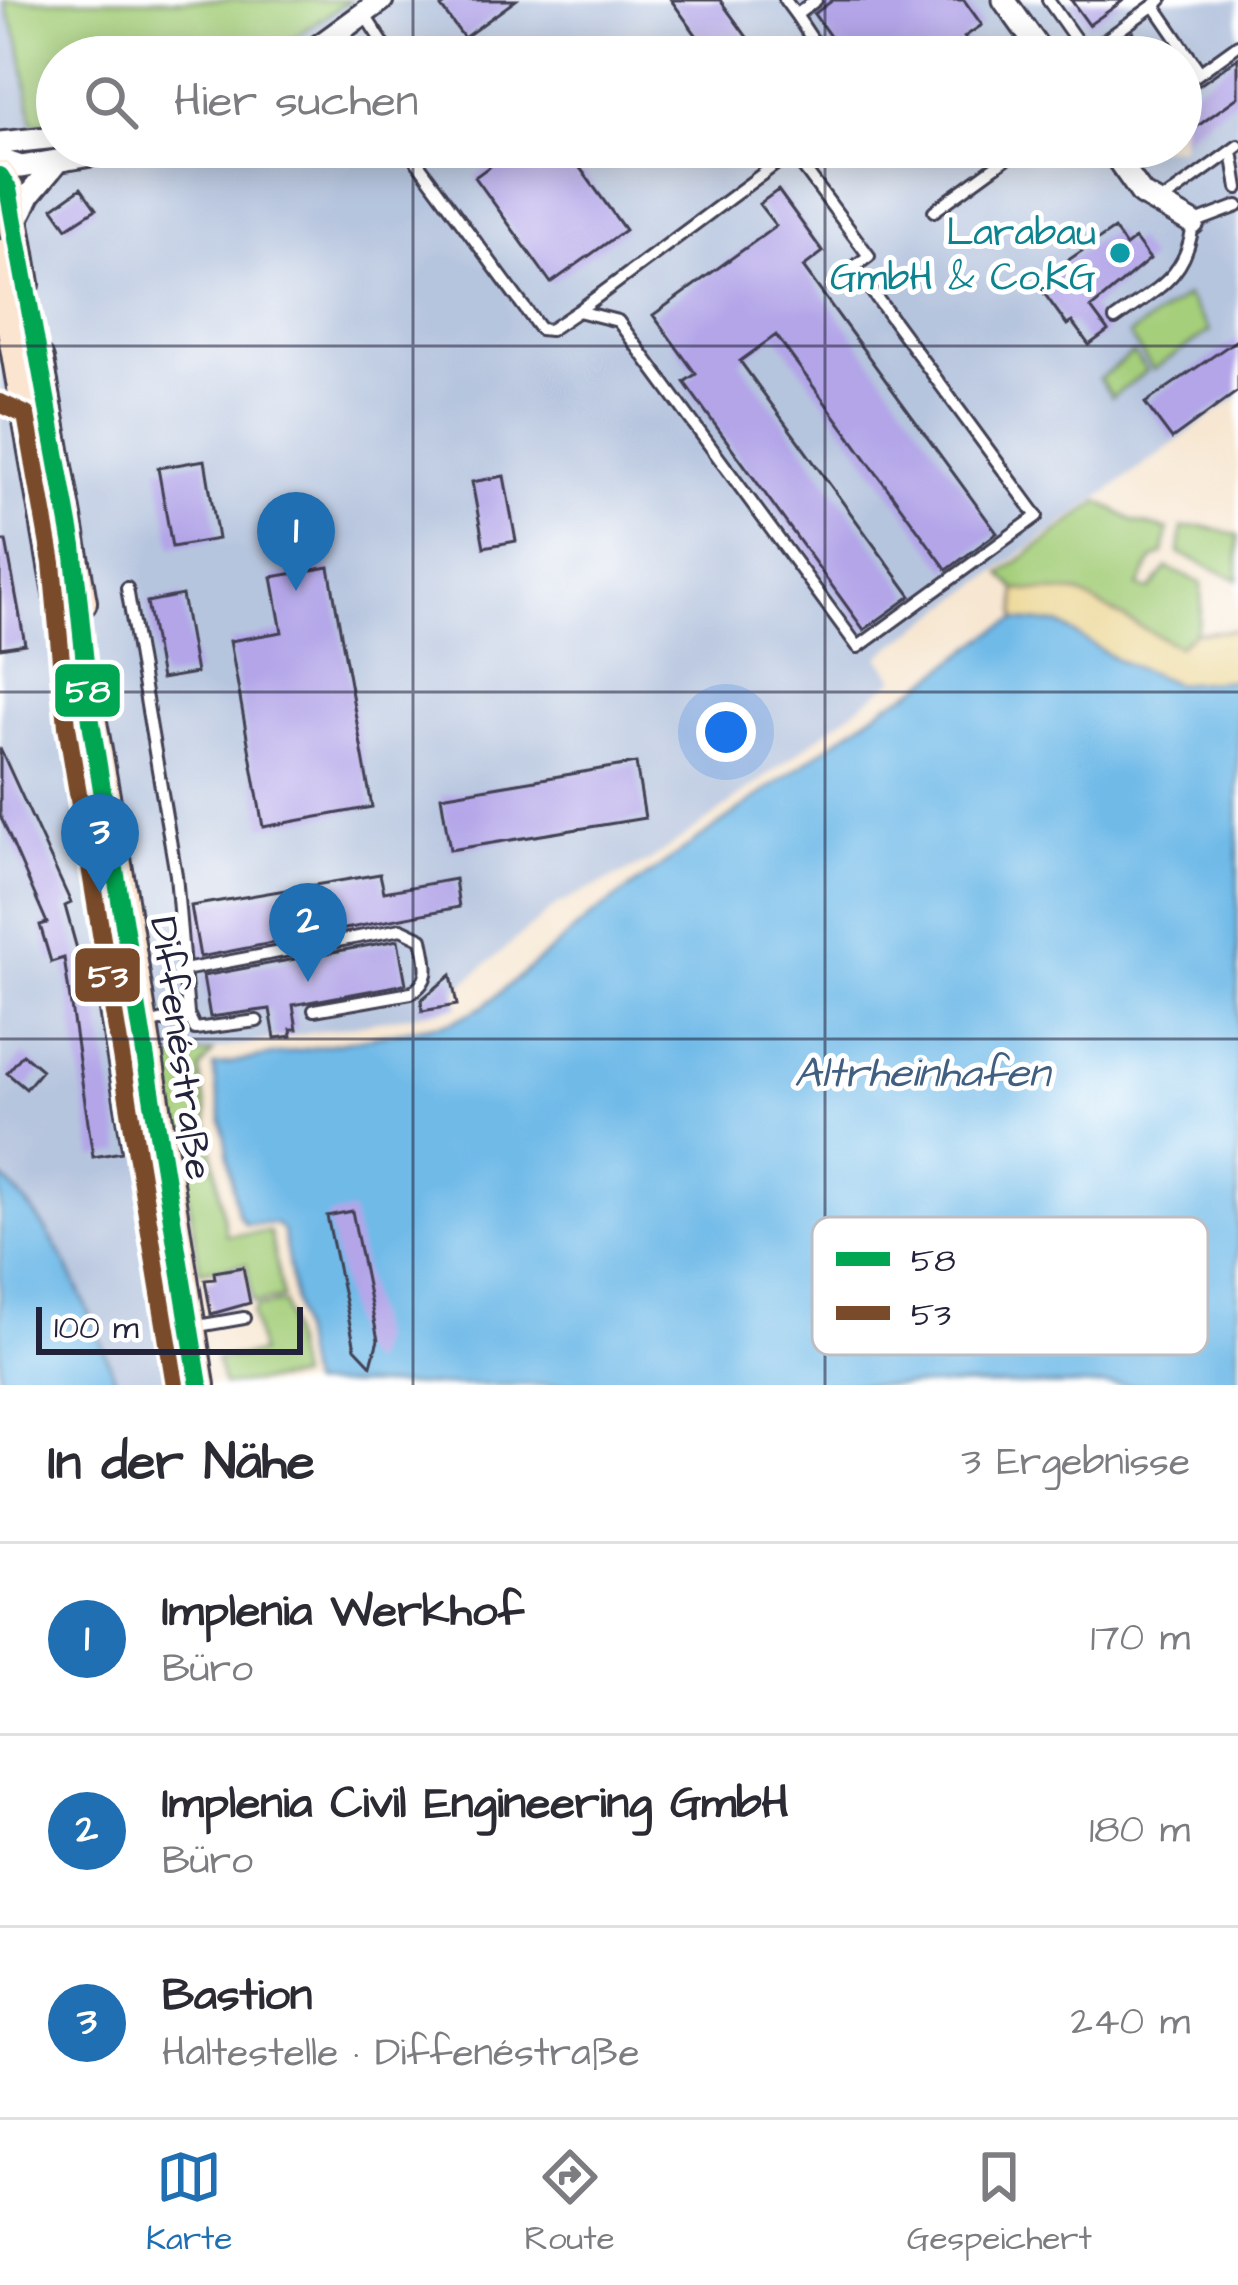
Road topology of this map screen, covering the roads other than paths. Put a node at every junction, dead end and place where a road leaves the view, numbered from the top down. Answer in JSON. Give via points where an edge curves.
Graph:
{"nodes":[{"id":1,"x":785,"y":0,"type":"edge"},
{"id":2,"x":816,"y":0,"type":"edge"},
{"id":3,"x":1004,"y":0,"type":"edge"},
{"id":4,"x":1048,"y":0,"type":"edge"},
{"id":5,"x":1157,"y":3,"type":"edge"},
{"id":6,"x":373,"y":7,"type":"edge"},
{"id":7,"x":796,"y":15,"type":"junction"},
{"id":8,"x":333,"y":36,"type":"edge"},
{"id":9,"x":384,"y":36,"type":"edge"},
{"id":10,"x":810,"y":36,"type":"edge"},
{"id":11,"x":1030,"y":36,"type":"edge"},
{"id":12,"x":1074,"y":36,"type":"edge"},
{"id":13,"x":1113,"y":36,"type":"edge"},
{"id":14,"x":1178,"y":36,"type":"edge"},
{"id":15,"x":1238,"y":44,"type":"edge"},
{"id":16,"x":1202,"y":71,"type":"edge"},
{"id":17,"x":36,"y":139,"type":"edge"},
{"id":18,"x":0,"y":143,"type":"edge"},
{"id":19,"x":1235,"y":149,"type":"edge"},
{"id":20,"x":0,"y":160,"type":"edge"},
{"id":21,"x":36,"y":165,"type":"edge"},
{"id":22,"x":52,"y":168,"type":"edge"},
{"id":23,"x":422,"y":168,"type":"edge"},
{"id":24,"x":770,"y":168,"type":"edge"},
{"id":25,"x":804,"y":168,"type":"edge"},
{"id":26,"x":993,"y":168,"type":"edge"},
{"id":27,"x":1124,"y":168,"type":"edge"},
{"id":28,"x":0,"y":176,"type":"edge"},
{"id":29,"x":1238,"y":188,"type":"edge"},
{"id":30,"x":1159,"y":203,"type":"junction"},
{"id":31,"x":934,"y":211,"type":"dead end"},
{"id":32,"x":1235,"y":212,"type":"edge"},
{"id":33,"x":1193,"y":223,"type":"junction"},
{"id":34,"x":14,"y":226,"type":"junction"},
{"id":35,"x":0,"y":255,"type":"edge"},
{"id":36,"x":578,"y":311,"type":"junction"},
{"id":37,"x":1115,"y":319,"type":"dead end"},
{"id":38,"x":8,"y":355,"type":"edge"},
{"id":39,"x":18,"y":391,"type":"edge"},
{"id":40,"x":127,"y":588,"type":"dead end"},
{"id":41,"x":91,"y":722,"type":"junction"},
{"id":42,"x":184,"y":970,"type":"junction"},
{"id":43,"x":314,"y":1010,"type":"dead end"},
{"id":44,"x":188,"y":1014,"type":"junction"},
{"id":45,"x":256,"y":1021,"type":"dead end"},
{"id":46,"x":140,"y":1026,"type":"junction"},
{"id":47,"x":244,"y":1318,"type":"dead end"},
{"id":48,"x":189,"y":1328,"type":"junction"},
{"id":49,"x":199,"y":1385,"type":"edge"}],
"edges":[{"from":1,"to":7,"type":"lane"},
{"from":2,"to":7,"type":"lane"},
{"from":3,"to":11,"type":"street"},
{"from":4,"to":12,"type":"lane"},
{"from":5,"to":13,"type":"lane"},
{"from":5,"to":14,"type":"lane"},
{"from":6,"to":8,"type":"street"},
{"from":6,"to":9,"type":"lane"},
{"from":7,"to":10,"type":"lane"},
{"from":15,"to":16,"type":"lane"},
{"from":17,"to":18,"type":"street"},
{"from":19,"to":29,"type":"lane"},
{"from":19,"to":30,"type":"lane"},
{"from":20,"to":21,"type":"street"},
{"from":22,"to":34,"type":"street"},
{"from":23,"to":36,"type":"lane","via":[[541,329]]},
{"from":24,"to":36,"type":"lane"},
{"from":25,"to":36,"type":"lane","via":[[869,256],[854,267],[1037,516],[858,647],[618,321]]},
{"from":26,"to":31,"type":"lane"},
{"from":27,"to":30,"type":"street"},
{"from":28,"to":34,"type":"main road","name":"Diffenéstraße"},
{"from":30,"to":33,"type":"street"},
{"from":32,"to":33,"type":"lane"},
{"from":33,"to":37,"type":"lane","via":[[1189,256],[1177,273]]},
{"from":34,"to":39,"type":"main road","name":"Diffenéstraße"},
{"from":35,"to":38,"type":"main road","name":"Diffenéstraße"},
{"from":38,"to":39,"type":"main road","name":"Diffenéstraße"},
{"from":39,"to":41,"type":"main road","name":"Diffenéstraße"},
{"from":39,"to":41,"type":"main road","name":"Diffenéstraße","via":[[82,614]]},
{"from":40,"to":42,"type":"lane","via":[[176,875]]},
{"from":41,"to":46,"type":"main road","name":"Diffenéstraße"},
{"from":42,"to":43,"type":"lane","via":[[401,929],[422,939],[424,985]]},
{"from":42,"to":44,"type":"lane"},
{"from":44,"to":45,"type":"lane","via":[[195,1029]]},
{"from":44,"to":46,"type":"lane"},
{"from":46,"to":48,"type":"main road","name":"Diffenéstraße"},
{"from":47,"to":48,"type":"lane"},
{"from":48,"to":49,"type":"main road","name":"Diffenéstraße"}]}
